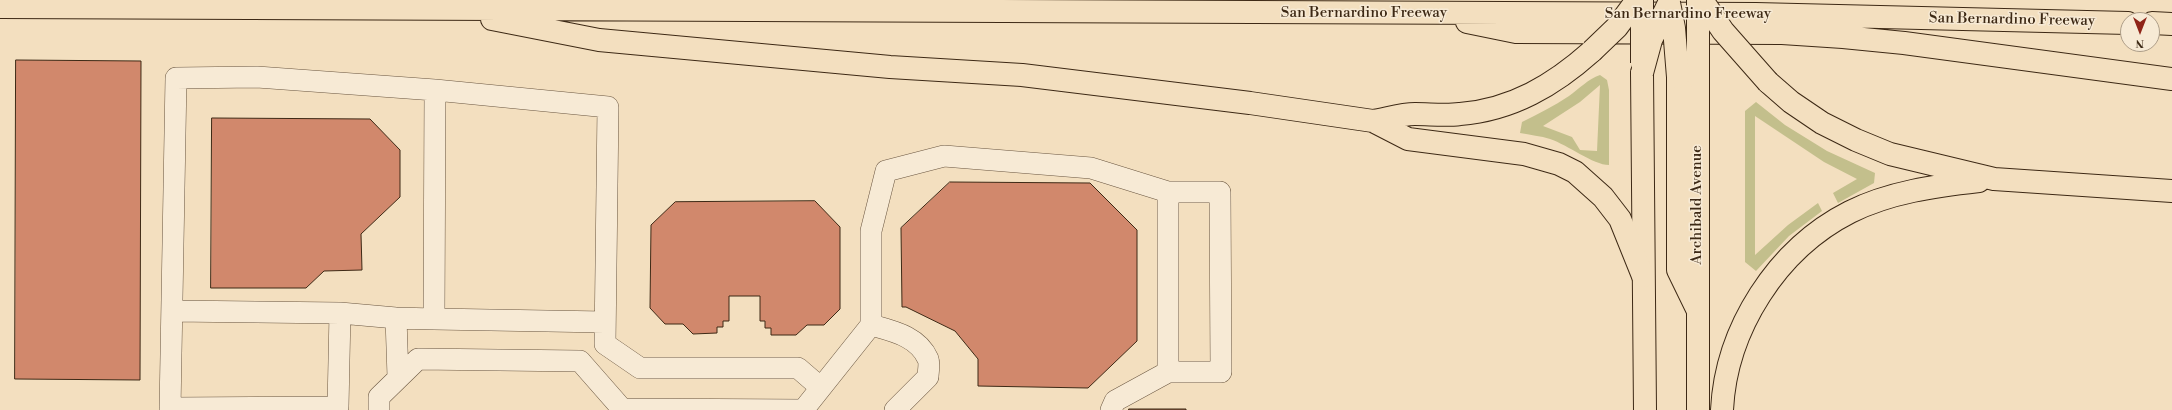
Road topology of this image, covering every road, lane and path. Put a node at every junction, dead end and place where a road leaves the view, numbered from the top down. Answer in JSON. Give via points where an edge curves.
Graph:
{"nodes":[{"id":1,"x":1637,"y":0,"type":"edge"},
{"id":2,"x":1642,"y":0,"type":"edge"},
{"id":3,"x":1698,"y":0,"type":"edge"},
{"id":4,"x":1702,"y":0,"type":"edge"},
{"id":5,"x":1670,"y":1,"type":"edge"},
{"id":6,"x":0,"y":7,"type":"edge"},
{"id":7,"x":440,"y":9,"type":"junction"},
{"id":8,"x":1421,"y":13,"type":"junction"},
{"id":9,"x":2120,"y":23,"type":"edge"},
{"id":10,"x":2160,"y":23,"type":"edge"},
{"id":11,"x":2172,"y":24,"type":"edge"},
{"id":12,"x":1642,"y":73,"type":"junction"},
{"id":13,"x":1688,"y":77,"type":"junction"},
{"id":14,"x":2172,"y":79,"type":"edge"},
{"id":15,"x":435,"y":90,"type":"junction"},
{"id":16,"x":1373,"y":121,"type":"junction"},
{"id":17,"x":1994,"y":179,"type":"junction"},
{"id":18,"x":1168,"y":192,"type":"junction"},
{"id":19,"x":2172,"y":192,"type":"edge"},
{"id":20,"x":1644,"y":276,"type":"junction"},
{"id":21,"x":173,"y":311,"type":"junction"},
{"id":22,"x":340,"y":313,"type":"junction"},
{"id":23,"x":396,"y":318,"type":"junction"},
{"id":24,"x":434,"y":319,"type":"junction"},
{"id":25,"x":604,"y":322,"type":"junction"},
{"id":26,"x":871,"y":325,"type":"junction"},
{"id":27,"x":605,"y":344,"type":"junction"},
{"id":28,"x":1168,"y":372,"type":"junction"},
{"id":29,"x":590,"y":373,"type":"junction"},
{"id":30,"x":398,"y":377,"type":"junction"},
{"id":31,"x":820,"y":387,"type":"junction"},
{"id":32,"x":170,"y":409,"type":"edge"},
{"id":33,"x":623,"y":409,"type":"edge"},
{"id":34,"x":804,"y":409,"type":"edge"},
{"id":35,"x":378,"y":410,"type":"edge"},
{"id":36,"x":895,"y":410,"type":"edge"},
{"id":37,"x":1111,"y":410,"type":"edge"},
{"id":38,"x":1645,"y":410,"type":"edge"},
{"id":39,"x":1698,"y":410,"type":"edge"},
{"id":40,"x":1722,"y":410,"type":"edge"}],
"edges":[{"from":1,"to":16,"type":"main road","bridge":true,"via":[[1616,27],[1592,51],[1551,84],[1532,95],[1499,107],[1461,114],[1414,114]]},
{"from":2,"to":12,"type":"main road","bridge":true},
{"from":3,"to":13,"type":"main road","bridge":true},
{"from":4,"to":17,"type":"main road","bridge":true,"via":[[1723,31],[1768,82],[1791,102],[1822,123],[1890,154]]},
{"from":5,"to":12,"type":"main road","bridge":true,"via":[[1651,40]]},
{"from":5,"to":13,"type":"main road","bridge":true,"via":[[1674,28]]},
{"from":6,"to":7,"type":"main road","name":"San Bernardino Freeway"},
{"from":7,"to":8,"type":"main road","name":"San Bernardino Freeway"},
{"from":7,"to":16,"type":"main road","via":[[599,40],[890,67],[1093,82]]},
{"from":8,"to":9,"type":"main road","name":"San Bernardino Freeway","via":[[1764,14]]},
{"from":8,"to":14,"type":"main road","via":[[1516,32],[1782,33],[1843,37]]},
{"from":10,"to":11,"type":"main road"},
{"from":12,"to":20,"type":"main road"},
{"from":13,"to":39,"type":"main road","via":[[1678,270],[1697,309]]},
{"from":15,"to":21,"type":"lane","via":[[257,77],[176,78]]},
{"from":15,"to":24,"type":"lane"},
{"from":15,"to":25,"type":"lane","via":[[608,107]]},
{"from":16,"to":20,"type":"main road","via":[[1408,139],[1524,154],[1559,164],[1575,172],[1603,197],[1620,219]]},
{"from":17,"to":19,"type":"main road"},
{"from":17,"to":40,"type":"main road","via":[[1919,189],[1865,205],[1830,223],[1795,252],[1765,288],[1740,333],[1726,373]]},
{"from":18,"to":26,"type":"lane","via":[[1091,168],[944,156],[886,171],[871,231]]},
{"from":18,"to":28,"type":"lane"},
{"from":18,"to":28,"type":"lane","via":[[1220,192],[1220,372]]},
{"from":20,"to":38,"type":"main road"},
{"from":21,"to":22,"type":"lane"},
{"from":21,"to":32,"type":"lane"},
{"from":22,"to":23,"type":"lane"},
{"from":22,"to":32,"type":"lane","via":[[338,407]]},
{"from":23,"to":24,"type":"lane"},
{"from":23,"to":30,"type":"lane"},
{"from":24,"to":25,"type":"lane"},
{"from":25,"to":27,"type":"lane"},
{"from":26,"to":31,"type":"lane"},
{"from":26,"to":36,"type":"lane","via":[[891,330],[916,342],[928,360],[928,377]]},
{"from":27,"to":29,"type":"lane"},
{"from":27,"to":31,"type":"lane","via":[[640,368],[798,368]]},
{"from":28,"to":37,"type":"lane","via":[[1115,401]]},
{"from":29,"to":30,"type":"lane","via":[[580,361],[418,359]]},
{"from":29,"to":33,"type":"lane"},
{"from":30,"to":35,"type":"lane","via":[[379,397]]},
{"from":31,"to":34,"type":"lane"},
{"from":33,"to":34,"type":"lane"}]}
